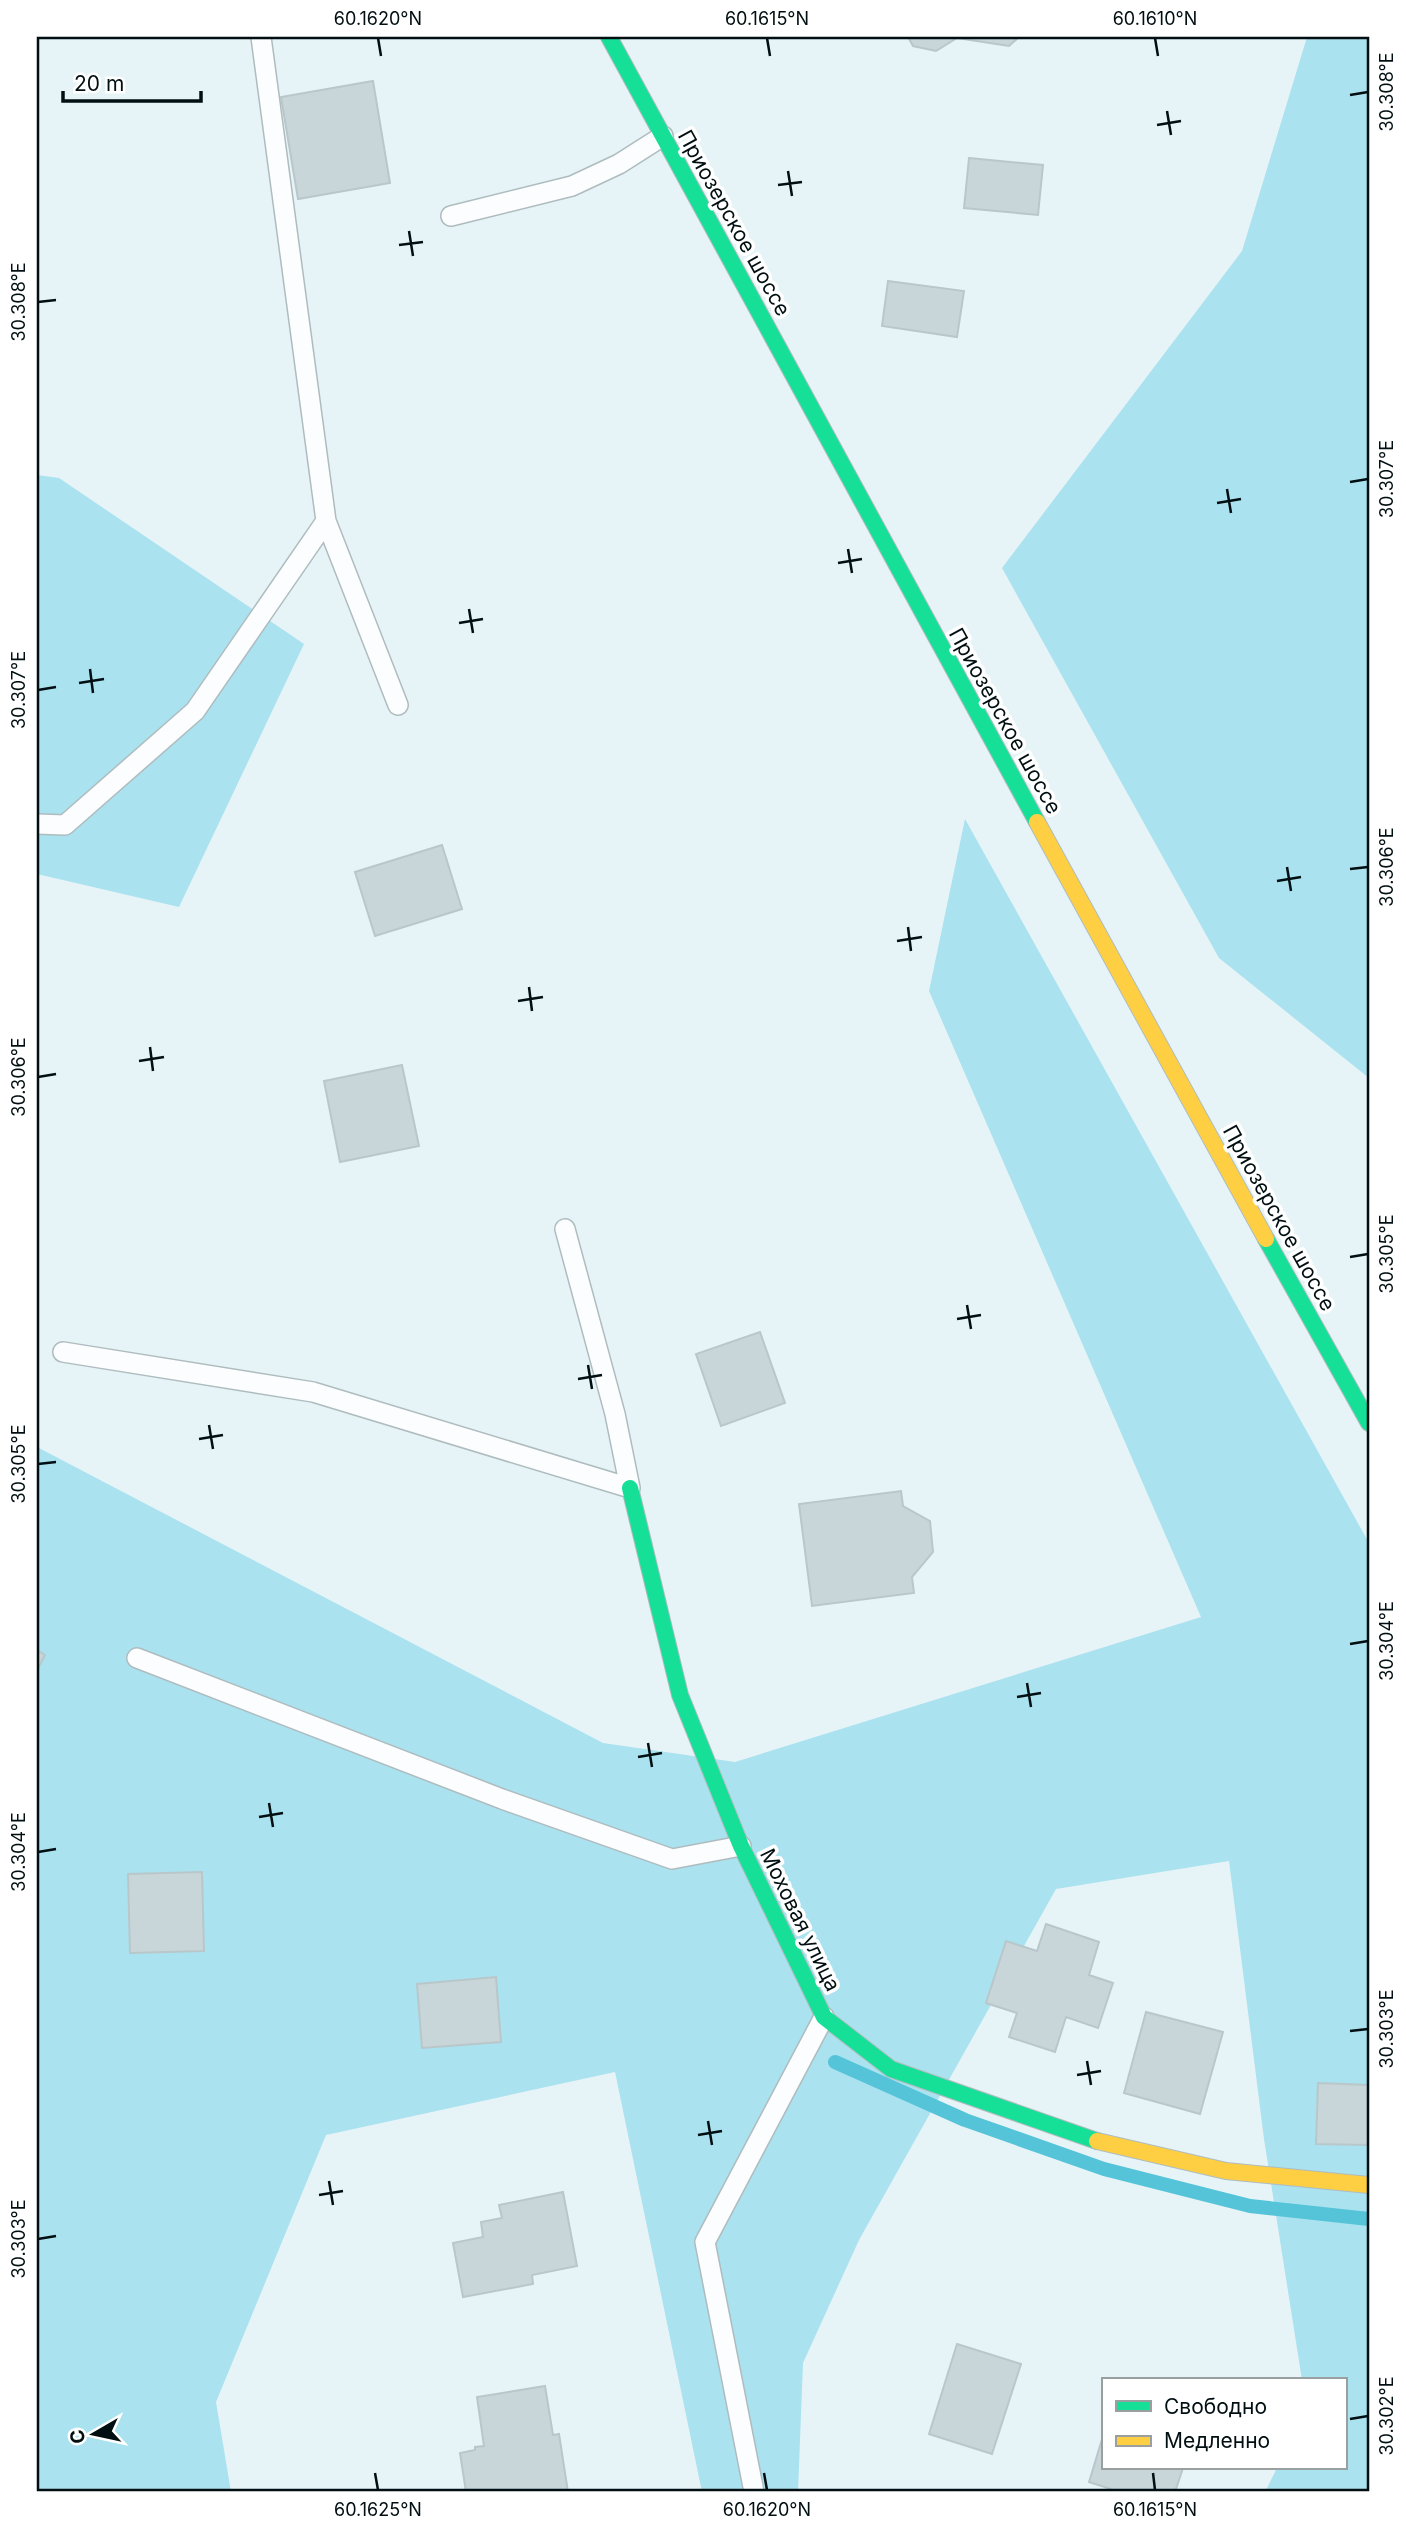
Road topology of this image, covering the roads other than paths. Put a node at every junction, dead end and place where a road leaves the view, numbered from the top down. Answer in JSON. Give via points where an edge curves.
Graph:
{"nodes":[{"id":1,"x":261,"y":37,"type":"edge"},
{"id":2,"x":609,"y":37,"type":"edge"},
{"id":3,"x":663,"y":136,"type":"junction"},
{"id":4,"x":451,"y":216,"type":"dead end"},
{"id":5,"x":326,"y":521,"type":"junction"},
{"id":6,"x":398,"y":705,"type":"dead end"},
{"id":7,"x":37,"y":824,"type":"edge"},
{"id":8,"x":565,"y":1229,"type":"dead end"},
{"id":9,"x":62,"y":1352,"type":"dead end"},
{"id":10,"x":1369,"y":1423,"type":"edge"},
{"id":11,"x":630,"y":1489,"type":"junction"},
{"id":12,"x":137,"y":1658,"type":"dead end"},
{"id":13,"x":741,"y":1846,"type":"junction"},
{"id":14,"x":824,"y":2017,"type":"junction"},
{"id":15,"x":1369,"y":2185,"type":"edge"},
{"id":16,"x":754,"y":2492,"type":"edge"}],
"edges":[{"from":1,"to":5,"type":"lane"},
{"from":2,"to":3,"type":"main road","name":"Приозерское шоссе"},
{"from":3,"to":4,"type":"lane","via":[[572,186]]},
{"from":3,"to":10,"type":"main road","name":"Приозерское шоссе"},
{"from":5,"to":6,"type":"lane"},
{"from":5,"to":7,"type":"lane","via":[[195,711],[65,825]]},
{"from":8,"to":11,"type":"lane","via":[[615,1414]]},
{"from":9,"to":11,"type":"lane","via":[[313,1392]]},
{"from":11,"to":13,"type":"main road","name":"Моховая улица","via":[[680,1695]]},
{"from":12,"to":13,"type":"lane","via":[[502,1799],[672,1859]]},
{"from":13,"to":14,"type":"main road","name":"Моховая улица"},
{"from":14,"to":15,"type":"main road","name":"Моховая улица","via":[[891,2070],[1081,2137],[1226,2171]]},
{"from":14,"to":16,"type":"lane","via":[[705,2242]]}]}
